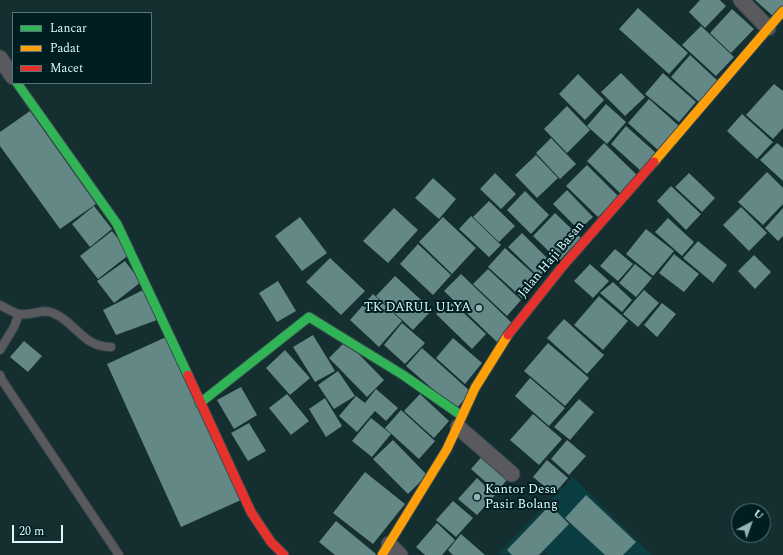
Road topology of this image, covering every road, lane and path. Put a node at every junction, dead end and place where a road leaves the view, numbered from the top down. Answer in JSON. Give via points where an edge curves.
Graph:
{"nodes":[{"id":1,"x":741,"y":0,"type":"edge"},
{"id":2,"x":783,"y":11,"type":"edge"},
{"id":3,"x":768,"y":28,"type":"junction"},
{"id":4,"x":0,"y":58,"type":"edge"},
{"id":5,"x":12,"y":76,"type":"edge"},
{"id":6,"x":18,"y":84,"type":"edge"},
{"id":7,"x":0,"y":305,"type":"edge"},
{"id":8,"x":19,"y":314,"type":"junction"},
{"id":9,"x":110,"y":347,"type":"dead end"},
{"id":10,"x":0,"y":350,"type":"edge"},
{"id":11,"x":0,"y":374,"type":"edge"},
{"id":12,"x":200,"y":403,"type":"junction"},
{"id":13,"x":460,"y":421,"type":"junction"},
{"id":14,"x":512,"y":474,"type":"dead end"},
{"id":15,"x":386,"y":549,"type":"edge"},
{"id":16,"x":119,"y":555,"type":"edge"},
{"id":17,"x":284,"y":555,"type":"edge"},
{"id":18,"x":400,"y":555,"type":"edge"}],
"edges":[{"from":1,"to":3,"type":"street"},
{"from":2,"to":3,"type":"street","name":"Jalan Haji Basan"},
{"from":3,"to":13,"type":"street","name":"Jalan Haji Basan","via":[[562,267],[510,332],[475,388]]},
{"from":4,"to":5,"type":"street"},
{"from":6,"to":12,"type":"street","via":[[117,224]]},
{"from":7,"to":8,"type":"lane"},
{"from":8,"to":9,"type":"lane","via":[[42,310],[54,313],[89,342],[101,347]]},
{"from":8,"to":10,"type":"lane"},
{"from":11,"to":16,"type":"lane"},
{"from":12,"to":13,"type":"street","via":[[309,317],[404,375]]},
{"from":12,"to":17,"type":"street","via":[[250,512],[271,542]]},
{"from":13,"to":14,"type":"street"},
{"from":13,"to":15,"type":"street","name":"Jalan Haji Basan","via":[[444,456]]},
{"from":15,"to":18,"type":"street"}]}
